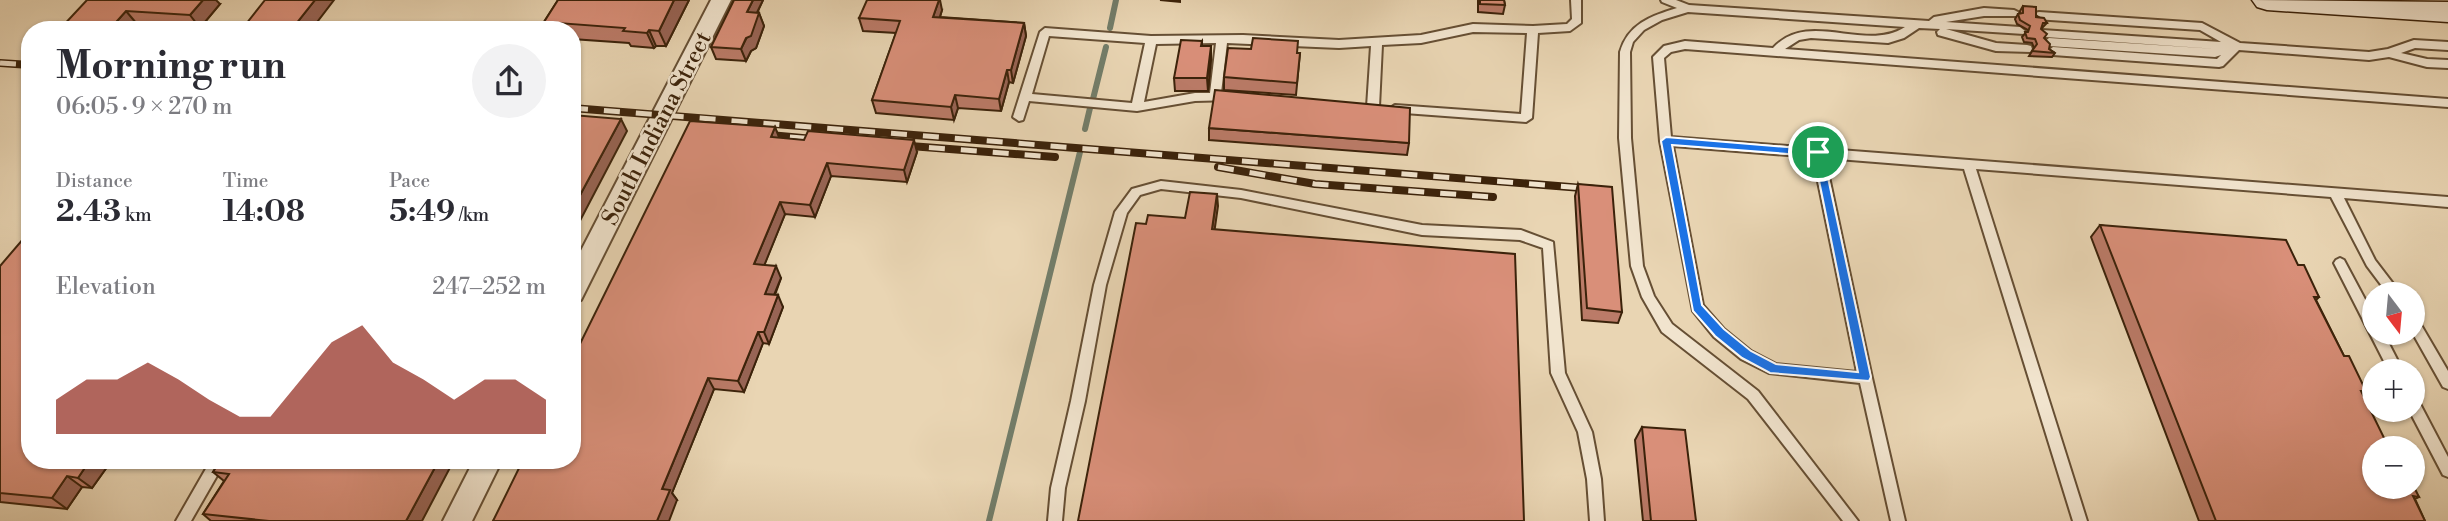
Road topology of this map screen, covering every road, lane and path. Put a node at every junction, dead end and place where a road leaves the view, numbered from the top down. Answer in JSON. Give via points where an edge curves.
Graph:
{"nodes":[{"id":1,"x":721,"y":0,"type":"edge"},
{"id":2,"x":1576,"y":0,"type":"edge"},
{"id":3,"x":1666,"y":0,"type":"edge"},
{"id":4,"x":2280,"y":0,"type":"edge"},
{"id":5,"x":1688,"y":8,"type":"junction"},
{"id":6,"x":2448,"y":12,"type":"edge"},
{"id":7,"x":1915,"y":24,"type":"junction"},
{"id":8,"x":1533,"y":30,"type":"junction"},
{"id":9,"x":2020,"y":32,"type":"junction"},
{"id":10,"x":2046,"y":33,"type":"junction"},
{"id":11,"x":1222,"y":39,"type":"junction"},
{"id":12,"x":1151,"y":40,"type":"junction"},
{"id":13,"x":1377,"y":43,"type":"junction"},
{"id":14,"x":2237,"y":46,"type":"junction"},
{"id":15,"x":2448,"y":46,"type":"edge"},
{"id":16,"x":1776,"y":52,"type":"junction"},
{"id":17,"x":2389,"y":53,"type":"junction"},
{"id":18,"x":2448,"y":64,"type":"edge"},
{"id":19,"x":1215,"y":96,"type":"junction"},
{"id":20,"x":1025,"y":97,"type":"junction"},
{"id":21,"x":1241,"y":97,"type":"edge"},
{"id":22,"x":2448,"y":103,"type":"edge"},
{"id":23,"x":1360,"y":106,"type":"edge"},
{"id":24,"x":1137,"y":107,"type":"junction"},
{"id":25,"x":1373,"y":107,"type":"junction"},
{"id":26,"x":1019,"y":117,"type":"dead end"},
{"id":27,"x":1666,"y":141,"type":"junction"},
{"id":28,"x":1818,"y":152,"type":"junction"},
{"id":29,"x":1968,"y":164,"type":"junction"},
{"id":30,"x":2335,"y":193,"type":"junction"},
{"id":31,"x":2448,"y":202,"type":"edge"},
{"id":32,"x":2340,"y":263,"type":"dead end"},
{"id":33,"x":581,"y":275,"type":"edge"},
{"id":34,"x":2386,"y":282,"type":"edge"},
{"id":35,"x":2362,"y":306,"type":"edge"},
{"id":36,"x":2426,"y":345,"type":"edge"},
{"id":37,"x":1865,"y":377,"type":"junction"},
{"id":38,"x":2448,"y":383,"type":"edge"},
{"id":39,"x":2422,"y":422,"type":"edge"},
{"id":40,"x":214,"y":469,"type":"edge"},
{"id":41,"x":483,"y":469,"type":"edge"},
{"id":42,"x":2448,"y":471,"type":"edge"},
{"id":43,"x":183,"y":521,"type":"edge"},
{"id":44,"x":457,"y":521,"type":"edge"},
{"id":45,"x":1055,"y":521,"type":"edge"},
{"id":46,"x":1597,"y":521,"type":"edge"},
{"id":47,"x":1852,"y":521,"type":"edge"},
{"id":48,"x":1898,"y":521,"type":"edge"},
{"id":49,"x":2080,"y":521,"type":"edge"}],
"edges":[{"from":1,"to":33,"type":"street","name":"South Indiana Street"},
{"from":2,"to":8,"type":"lane","via":[[1577,20],[1570,27]]},
{"from":3,"to":5,"type":"lane"},
{"from":4,"to":6,"type":"main road"},
{"from":5,"to":7,"type":"lane"},
{"from":5,"to":47,"type":"lane","via":[[1648,22],[1626,44],[1625,138],[1641,281],[1667,328],[1757,399]]},
{"from":7,"to":9,"type":"lane"},
{"from":7,"to":9,"type":"lane","via":[[1984,12]]},
{"from":7,"to":9,"type":"lane","via":[[1996,47]]},
{"from":7,"to":16,"type":"lane","via":[[1898,36],[1880,40],[1798,36],[1782,43]]},
{"from":8,"to":13,"type":"lane","via":[[1472,28]]},
{"from":8,"to":25,"type":"lane","via":[[1526,118]]},
{"from":10,"to":14,"type":"lane"},
{"from":10,"to":14,"type":"lane","via":[[2202,27]]},
{"from":10,"to":14,"type":"lane","via":[[2219,63]]},
{"from":11,"to":12,"type":"lane"},
{"from":11,"to":13,"type":"lane"},
{"from":11,"to":19,"type":"lane"},
{"from":12,"to":20,"type":"lane","via":[[1045,32]]},
{"from":12,"to":24,"type":"lane"},
{"from":13,"to":25,"type":"lane"},
{"from":14,"to":17,"type":"lane","via":[[2370,56]]},
{"from":15,"to":17,"type":"lane","via":[[2414,44]]},
{"from":16,"to":22,"type":"lane"},
{"from":16,"to":27,"type":"lane","via":[[1685,45],[1658,57]]},
{"from":17,"to":18,"type":"lane"},
{"from":19,"to":21,"type":"lane"},
{"from":19,"to":24,"type":"lane"},
{"from":20,"to":24,"type":"lane"},
{"from":20,"to":26,"type":"lane"},
{"from":23,"to":25,"type":"lane"},
{"from":27,"to":28,"type":"lane"},
{"from":27,"to":37,"type":"lane","via":[[1697,307],[1746,355],[1774,369]]},
{"from":28,"to":29,"type":"lane"},
{"from":28,"to":37,"type":"lane"},
{"from":29,"to":30,"type":"lane"},
{"from":29,"to":49,"type":"lane"},
{"from":30,"to":31,"type":"lane"},
{"from":30,"to":34,"type":"lane"},
{"from":32,"to":35,"type":"lane"},
{"from":36,"to":38,"type":"lane"},
{"from":37,"to":48,"type":"lane"},
{"from":39,"to":42,"type":"lane"},
{"from":40,"to":43,"type":"lane"},
{"from":41,"to":44,"type":"street"},
{"from":45,"to":46,"type":"lane","via":[[1100,285],[1121,212],[1136,192],[1161,185],[1241,194],[1422,230],[1521,235],[1549,246],[1558,373],[1585,432]]}]}
